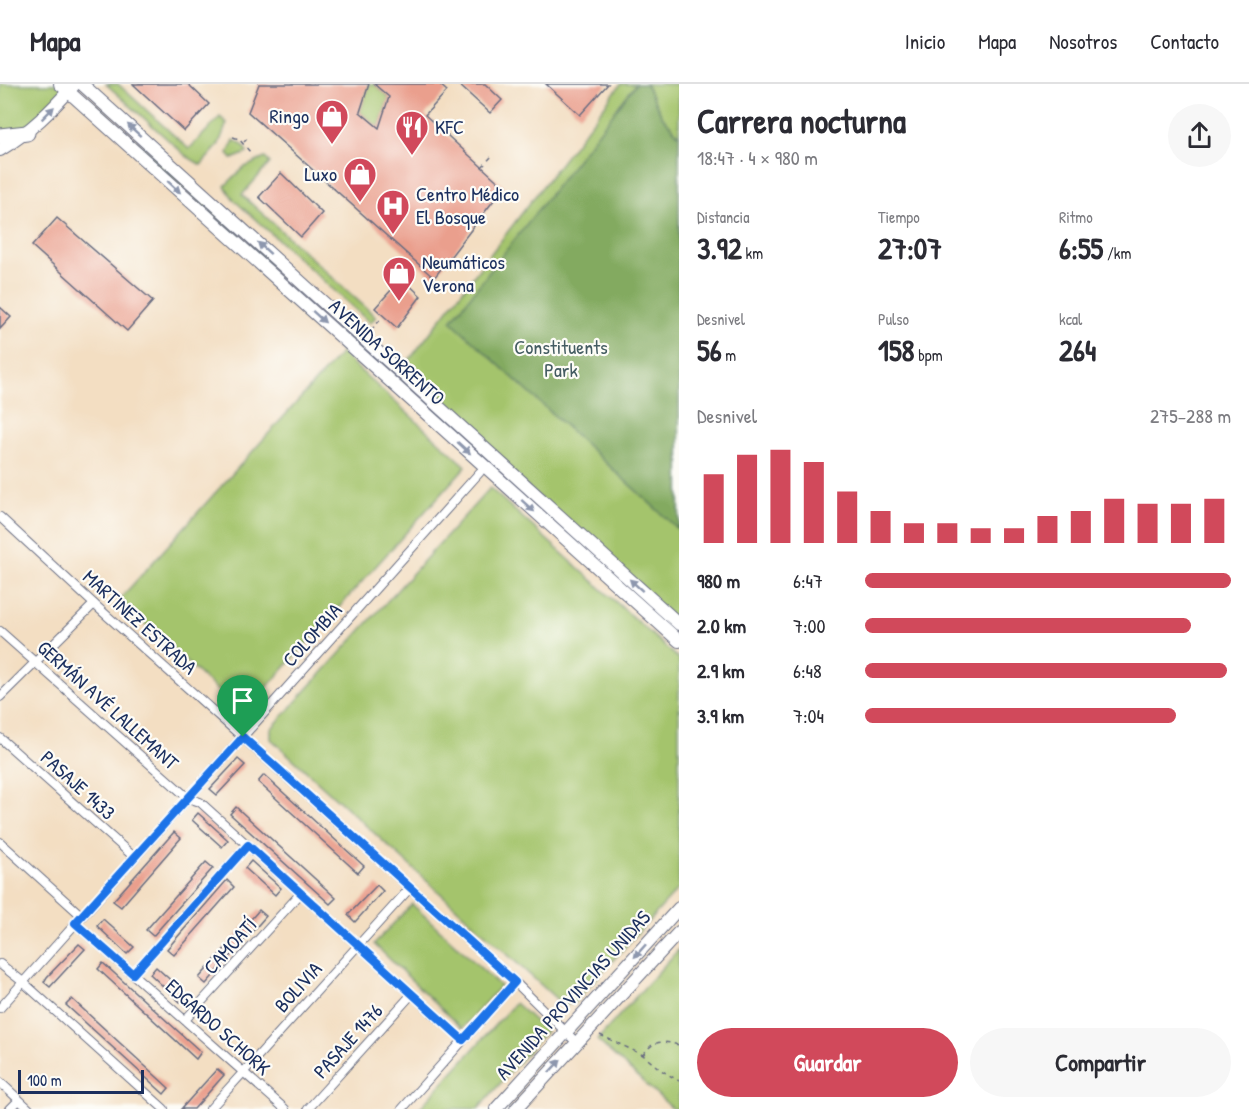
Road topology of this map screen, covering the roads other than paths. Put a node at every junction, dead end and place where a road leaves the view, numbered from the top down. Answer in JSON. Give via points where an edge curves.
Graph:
{"nodes":[{"id":1,"x":82,"y":84,"type":"edge"},
{"id":2,"x":68,"y":87,"type":"edge"},
{"id":3,"x":27,"y":133,"type":"junction"},
{"id":4,"x":0,"y":136,"type":"edge"},
{"id":5,"x":0,"y":150,"type":"edge"},
{"id":6,"x":480,"y":472,"type":"dead end"},
{"id":7,"x":0,"y":517,"type":"edge"},
{"id":8,"x":94,"y":604,"type":"junction"},
{"id":9,"x":679,"y":624,"type":"edge"},
{"id":10,"x":0,"y":631,"type":"edge"},
{"id":11,"x":679,"y":641,"type":"edge"},
{"id":12,"x":35,"y":663,"type":"junction"},
{"id":13,"x":0,"y":697,"type":"edge"},
{"id":14,"x":243,"y":737,"type":"junction"},
{"id":15,"x":0,"y":738,"type":"edge"},
{"id":16,"x":188,"y":798,"type":"junction"},
{"id":17,"x":0,"y":842,"type":"edge"},
{"id":18,"x":248,"y":845,"type":"junction"},
{"id":19,"x":135,"y":857,"type":"junction"},
{"id":20,"x":410,"y":888,"type":"junction"},
{"id":21,"x":300,"y":894,"type":"junction"},
{"id":22,"x":679,"y":908,"type":"edge"},
{"id":23,"x":79,"y":919,"type":"junction"},
{"id":24,"x":679,"y":932,"type":"edge"},
{"id":25,"x":358,"y":945,"type":"junction"},
{"id":26,"x":0,"y":964,"type":"edge"},
{"id":27,"x":133,"y":974,"type":"junction"},
{"id":28,"x":23,"y":982,"type":"junction"},
{"id":29,"x":515,"y":982,"type":"junction"},
{"id":30,"x":412,"y":994,"type":"junction"},
{"id":31,"x":0,"y":1008,"type":"edge"},
{"id":32,"x":185,"y":1020,"type":"junction"},
{"id":33,"x":566,"y":1032,"type":"junction"},
{"id":34,"x":463,"y":1040,"type":"junction"},
{"id":35,"x":577,"y":1042,"type":"junction"},
{"id":36,"x":243,"y":1072,"type":"junction"},
{"id":37,"x":0,"y":1082,"type":"edge"},
{"id":38,"x":19,"y":1100,"type":"junction"},
{"id":39,"x":10,"y":1109,"type":"edge"},
{"id":40,"x":29,"y":1109,"type":"edge"},
{"id":41,"x":164,"y":1109,"type":"edge"},
{"id":42,"x":210,"y":1109,"type":"edge"},
{"id":43,"x":285,"y":1109,"type":"edge"},
{"id":44,"x":308,"y":1109,"type":"edge"},
{"id":45,"x":402,"y":1109,"type":"edge"},
{"id":46,"x":496,"y":1109,"type":"edge"},
{"id":47,"x":516,"y":1109,"type":"edge"}],
"edges":[{"from":9,"to":1,"type":"main road","name":"AVENIDA SORRENTO","one_way":true},
{"from":3,"to":2,"type":"main road","one_way":true,"via":[[49,114]]},
{"from":2,"to":11,"type":"main road","name":"AVENIDA SORRENTO","one_way":true},
{"from":3,"to":4,"type":"highway"},
{"from":3,"to":5,"type":"main road"},
{"from":6,"to":14,"type":"street","name":"COLOMBIA"},
{"from":7,"to":8,"type":"street","name":"MARTINEZ ESTRADA"},
{"from":8,"to":12,"type":"street"},
{"from":8,"to":14,"type":"street","name":"MARTINEZ ESTRADA"},
{"from":10,"to":12,"type":"street","name":"GERMÁN AVÉ LALLEMANT"},
{"from":12,"to":13,"type":"street"},
{"from":12,"to":16,"type":"street","name":"GERMÁN AVÉ LALLEMANT"},
{"from":14,"to":16,"type":"street","name":"COLOMBIA"},
{"from":14,"to":20,"type":"street","name":"MARTINEZ ESTRADA"},
{"from":15,"to":19,"type":"street","name":"PASAJE 1433"},
{"from":16,"to":18,"type":"street","name":"GERMÁN AVÉ LALLEMANT","via":[[201,802]]},
{"from":16,"to":19,"type":"street","name":"COLOMBIA"},
{"from":17,"to":23,"type":"street","name":"EDGARDO SCHORK"},
{"from":18,"to":21,"type":"street","name":"GERMÁN AVÉ LALLEMANT"},
{"from":18,"to":27,"type":"street"},
{"from":19,"to":23,"type":"street","name":"COLOMBIA"},
{"from":20,"to":25,"type":"street","name":"BOLIVIA"},
{"from":20,"to":29,"type":"street","name":"MARTINEZ ESTRADA"},
{"from":21,"to":25,"type":"street","name":"GERMÁN AVÉ LALLEMANT"},
{"from":21,"to":32,"type":"street","name":"CAMOATÍ"},
{"from":22,"to":33,"type":"main road","name":"AVENIDA PROVINCIAS UNIDAS","one_way":true},
{"from":23,"to":27,"type":"street","name":"EDGARDO SCHORK"},
{"from":23,"to":28,"type":"street","name":"COLOMBIA"},
{"from":24,"to":35,"type":"main road","name":"AVENIDA PROVINCIAS UNIDAS"},
{"from":25,"to":30,"type":"street","name":"GERMÁN AVÉ LALLEMANT"},
{"from":25,"to":36,"type":"street","name":"BOLIVIA"},
{"from":26,"to":28,"type":"street"},
{"from":27,"to":32,"type":"street","name":"EDGARDO SCHORK"},
{"from":28,"to":31,"type":"street","name":"COLOMBIA"},
{"from":28,"to":41,"type":"street"},
{"from":29,"to":33,"type":"street","name":"MARTINEZ ESTRADA"},
{"from":29,"to":34,"type":"street"},
{"from":30,"to":34,"type":"street","name":"GERMÁN AVÉ LALLEMANT"},
{"from":30,"to":44,"type":"street","name":"PASAJE 1476"},
{"from":32,"to":36,"type":"street","name":"EDGARDO SCHORK"},
{"from":33,"to":35,"type":"street","name":"MARTINEZ ESTRADA"},
{"from":33,"to":46,"type":"main road","name":"AVENIDA PROVINCIAS UNIDAS"},
{"from":34,"to":45,"type":"street"},
{"from":47,"to":35,"type":"main road","name":"AVENIDA PROVINCIAS UNIDAS","one_way":true},
{"from":36,"to":42,"type":"street","name":"BOLIVIA"},
{"from":36,"to":43,"type":"street","name":"EDGARDO SCHORK"},
{"from":37,"to":38,"type":"street"},
{"from":38,"to":39,"type":"street"},
{"from":38,"to":40,"type":"street"}]}
